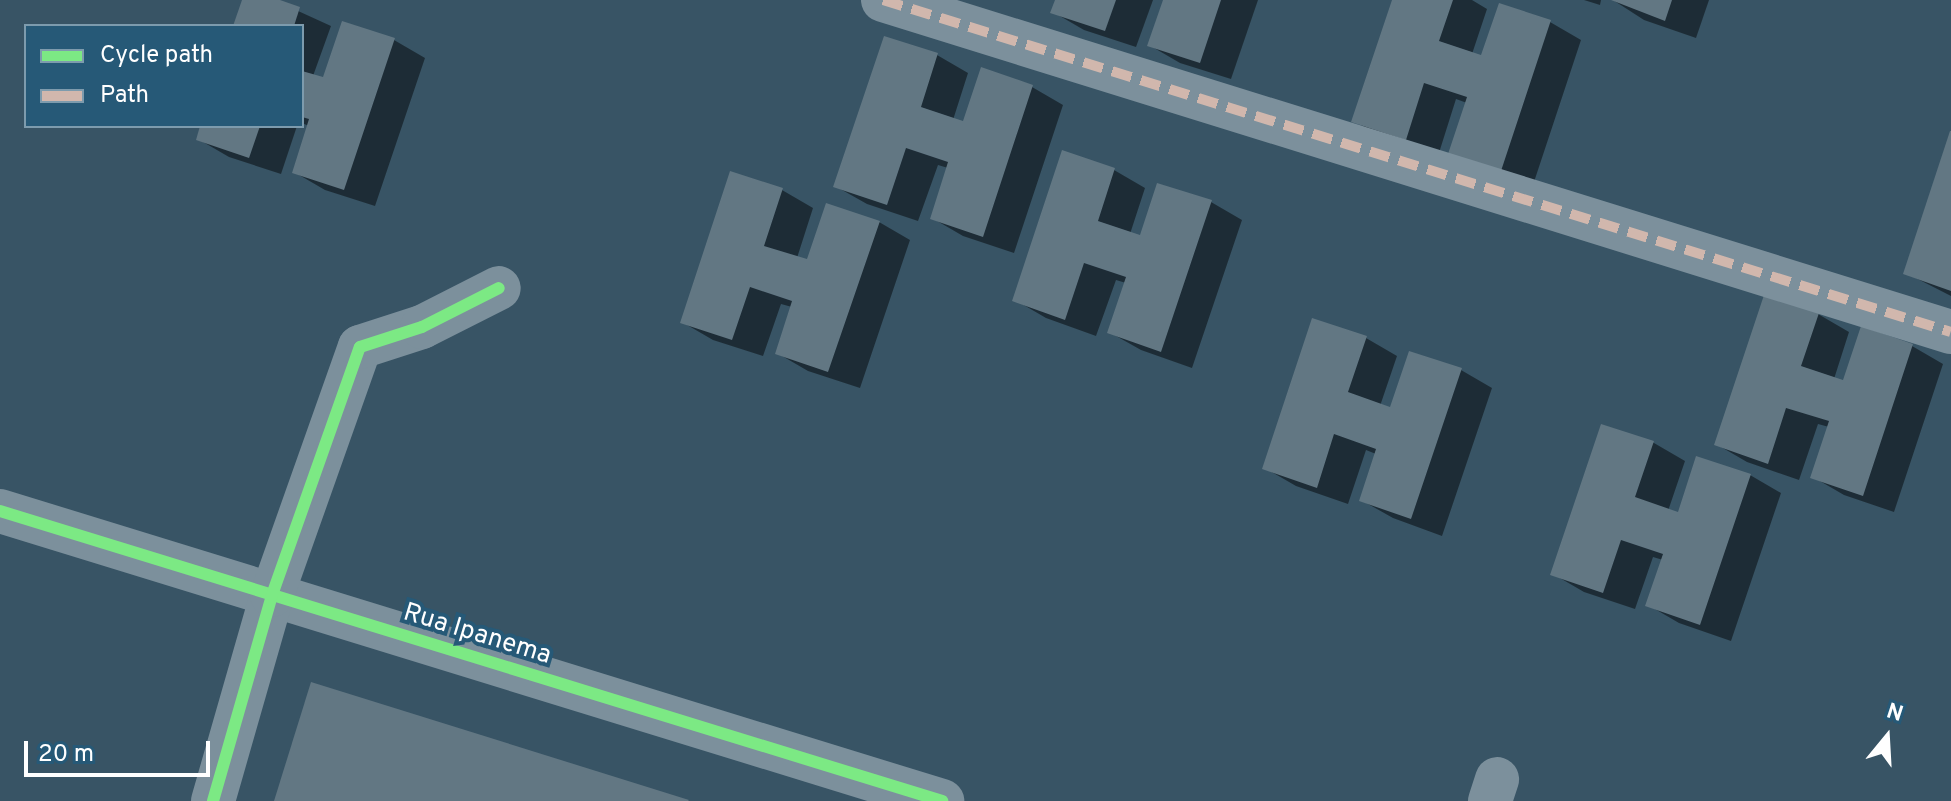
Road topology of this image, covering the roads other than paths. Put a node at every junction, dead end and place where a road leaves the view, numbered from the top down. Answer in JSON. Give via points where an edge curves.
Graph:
{"nodes":[{"id":1,"x":883,"y":0,"type":"edge"},
{"id":2,"x":499,"y":288,"type":"dead end"},
{"id":3,"x":1951,"y":332,"type":"edge"},
{"id":4,"x":0,"y":511,"type":"edge"},
{"id":5,"x":272,"y":595,"type":"junction"},
{"id":6,"x":863,"y":789,"type":"edge"},
{"id":7,"x":213,"y":801,"type":"edge"},
{"id":8,"x":942,"y":801,"type":"edge"}],
"edges":[{"from":1,"to":3,"type":"street"},
{"from":2,"to":5,"type":"street","via":[[422,327],[360,347]]},
{"from":4,"to":5,"type":"street","name":"Rua Ipanema"},
{"from":5,"to":6,"type":"street","name":"Rua Ipanema"},
{"from":5,"to":7,"type":"street"},
{"from":6,"to":8,"type":"street","name":"Rua Ipanema"}]}
